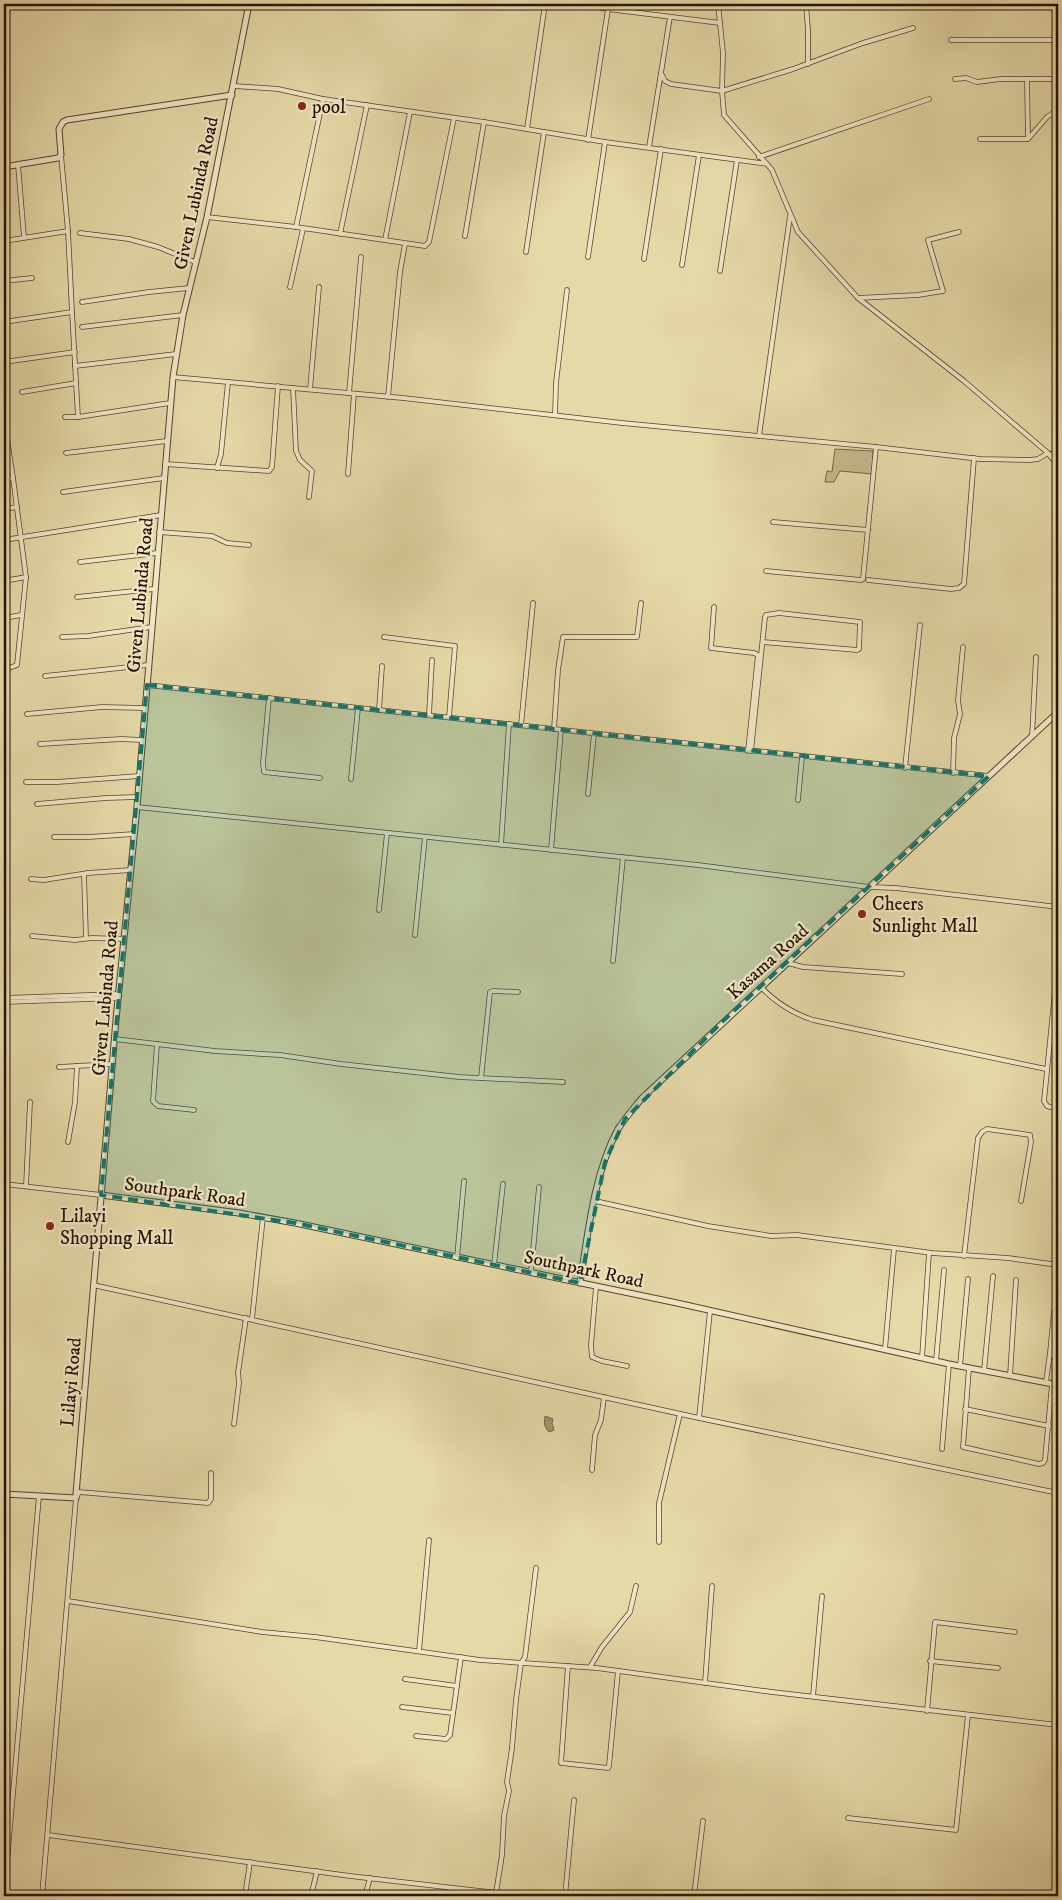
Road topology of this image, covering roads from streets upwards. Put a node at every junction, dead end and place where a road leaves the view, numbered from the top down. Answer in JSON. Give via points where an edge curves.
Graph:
{"nodes":[{"id":1,"x":249,"y":4,"type":"edge"},
{"id":2,"x":545,"y":4,"type":"edge"},
{"id":3,"x":582,"y":4,"type":"edge"},
{"id":4,"x":718,"y":4,"type":"edge"},
{"id":5,"x":806,"y":4,"type":"edge"},
{"id":6,"x":608,"y":9,"type":"junction"},
{"id":7,"x":670,"y":17,"type":"junction"},
{"id":8,"x":720,"y":23,"type":"junction"},
{"id":9,"x":914,"y":28,"type":"dead end"},
{"id":10,"x":951,"y":40,"type":"dead end"},
{"id":11,"x":1058,"y":40,"type":"edge"},
{"id":12,"x":808,"y":64,"type":"junction"},
{"id":13,"x":662,"y":75,"type":"junction"},
{"id":14,"x":955,"y":79,"type":"dead end"},
{"id":15,"x":1027,"y":79,"type":"junction"},
{"id":16,"x":1058,"y":79,"type":"edge"},
{"id":17,"x":667,"y":82,"type":"junction"},
{"id":18,"x":234,"y":86,"type":"junction"},
{"id":19,"x":658,"y":88,"type":"junction"},
{"id":20,"x":722,"y":91,"type":"junction"},
{"id":21,"x":232,"y":95,"type":"junction"},
{"id":22,"x":323,"y":99,"type":"junction"},
{"id":23,"x":929,"y":99,"type":"dead end"},
{"id":24,"x":367,"y":105,"type":"junction"},
{"id":25,"x":1058,"y":110,"type":"edge"},
{"id":26,"x":410,"y":112,"type":"junction"},
{"id":27,"x":454,"y":118,"type":"junction"},
{"id":28,"x":484,"y":122,"type":"junction"},
{"id":29,"x":527,"y":130,"type":"junction"},
{"id":30,"x":544,"y":132,"type":"junction"},
{"id":31,"x":980,"y":139,"type":"dead end"},
{"id":32,"x":588,"y":140,"type":"junction"},
{"id":33,"x":1028,"y":140,"type":"junction"},
{"id":34,"x":605,"y":142,"type":"junction"},
{"id":35,"x":649,"y":147,"type":"junction"},
{"id":36,"x":661,"y":149,"type":"junction"},
{"id":37,"x":700,"y":155,"type":"junction"},
{"id":38,"x":759,"y":156,"type":"junction"},
{"id":39,"x":60,"y":158,"type":"junction"},
{"id":40,"x":737,"y":160,"type":"junction"},
{"id":41,"x":767,"y":164,"type":"junction"},
{"id":42,"x":18,"y":165,"type":"junction"},
{"id":43,"x":4,"y":167,"type":"edge"},
{"id":44,"x":790,"y":216,"type":"junction"},
{"id":45,"x":206,"y":217,"type":"junction"},
{"id":46,"x":296,"y":227,"type":"junction"},
{"id":47,"x":303,"y":229,"type":"junction"},
{"id":48,"x":68,"y":231,"type":"junction"},
{"id":49,"x":798,"y":232,"type":"junction"},
{"id":50,"x":959,"y":232,"type":"dead end"},
{"id":51,"x":80,"y":233,"type":"dead end"},
{"id":52,"x":340,"y":234,"type":"junction"},
{"id":53,"x":788,"y":235,"type":"junction"},
{"id":54,"x":465,"y":236,"type":"dead end"},
{"id":55,"x":24,"y":237,"type":"junction"},
{"id":56,"x":385,"y":240,"type":"junction"},
{"id":57,"x":4,"y":241,"type":"edge"},
{"id":58,"x":406,"y":244,"type":"junction"},
{"id":59,"x":526,"y":252,"type":"dead end"},
{"id":60,"x":360,"y":257,"type":"dead end"},
{"id":61,"x":588,"y":258,"type":"dead end"},
{"id":62,"x":644,"y":259,"type":"dead end"},
{"id":63,"x":195,"y":262,"type":"junction"},
{"id":64,"x":682,"y":265,"type":"dead end"},
{"id":65,"x":720,"y":271,"type":"dead end"},
{"id":66,"x":32,"y":278,"type":"dead end"},
{"id":67,"x":4,"y":281,"type":"edge"},
{"id":68,"x":290,"y":286,"type":"dead end"},
{"id":69,"x":319,"y":287,"type":"dead end"},
{"id":70,"x":189,"y":288,"type":"junction"},
{"id":71,"x":567,"y":290,"type":"dead end"},
{"id":72,"x":858,"y":298,"type":"junction"},
{"id":73,"x":82,"y":302,"type":"dead end"},
{"id":74,"x":72,"y":312,"type":"junction"},
{"id":75,"x":183,"y":316,"type":"junction"},
{"id":76,"x":4,"y":322,"type":"edge"},
{"id":77,"x":82,"y":327,"type":"dead end"},
{"id":78,"x":74,"y":352,"type":"junction"},
{"id":79,"x":176,"y":354,"type":"junction"},
{"id":80,"x":4,"y":362,"type":"edge"},
{"id":81,"x":75,"y":366,"type":"junction"},
{"id":82,"x":173,"y":377,"type":"junction"},
{"id":83,"x":228,"y":382,"type":"junction"},
{"id":84,"x":76,"y":383,"type":"junction"},
{"id":85,"x":278,"y":386,"type":"junction"},
{"id":86,"x":293,"y":388,"type":"junction"},
{"id":87,"x":310,"y":389,"type":"junction"},
{"id":88,"x":22,"y":392,"type":"dead end"},
{"id":89,"x":352,"y":393,"type":"junction"},
{"id":90,"x":388,"y":397,"type":"junction"},
{"id":91,"x":170,"y":403,"type":"junction"},
{"id":92,"x":555,"y":415,"type":"junction"},
{"id":93,"x":65,"y":417,"type":"dead end"},
{"id":94,"x":78,"y":417,"type":"junction"},
{"id":95,"x":4,"y":421,"type":"edge"},
{"id":96,"x":759,"y":436,"type":"junction"},
{"id":97,"x":167,"y":441,"type":"junction"},
{"id":98,"x":876,"y":447,"type":"junction"},
{"id":99,"x":1058,"y":447,"type":"edge"},
{"id":100,"x":6,"y":449,"type":"edge"},
{"id":101,"x":66,"y":453,"type":"dead end"},
{"id":102,"x":1049,"y":455,"type":"junction"},
{"id":103,"x":974,"y":458,"type":"junction"},
{"id":104,"x":165,"y":464,"type":"junction"},
{"id":105,"x":1058,"y":466,"type":"edge"},
{"id":106,"x":217,"y":468,"type":"junction"},
{"id":107,"x":348,"y":474,"type":"dead end"},
{"id":108,"x":13,"y":478,"type":"junction"},
{"id":109,"x":164,"y":478,"type":"junction"},
{"id":110,"x":4,"y":479,"type":"edge"},
{"id":111,"x":63,"y":492,"type":"dead end"},
{"id":112,"x":309,"y":497,"type":"dead end"},
{"id":113,"x":17,"y":507,"type":"junction"},
{"id":114,"x":4,"y":509,"type":"edge"},
{"id":115,"x":161,"y":515,"type":"junction"},
{"id":116,"x":773,"y":522,"type":"dead end"},
{"id":117,"x":868,"y":530,"type":"junction"},
{"id":118,"x":159,"y":532,"type":"junction"},
{"id":119,"x":22,"y":537,"type":"junction"},
{"id":120,"x":4,"y":540,"type":"edge"},
{"id":121,"x":249,"y":545,"type":"dead end"},
{"id":122,"x":158,"y":553,"type":"junction"},
{"id":123,"x":80,"y":562,"type":"dead end"},
{"id":124,"x":766,"y":571,"type":"dead end"},
{"id":125,"x":26,"y":577,"type":"junction"},
{"id":126,"x":868,"y":580,"type":"dead end"},
{"id":127,"x":4,"y":581,"type":"edge"},
{"id":128,"x":154,"y":589,"type":"junction"},
{"id":129,"x":76,"y":597,"type":"dead end"},
{"id":130,"x":533,"y":602,"type":"dead end"},
{"id":131,"x":641,"y":602,"type":"dead end"},
{"id":132,"x":714,"y":607,"type":"dead end"},
{"id":133,"x":21,"y":615,"type":"junction"},
{"id":134,"x":4,"y":618,"type":"edge"},
{"id":135,"x":920,"y":625,"type":"dead end"},
{"id":136,"x":151,"y":627,"type":"junction"},
{"id":137,"x":384,"y":636,"type":"dead end"},
{"id":138,"x":62,"y":637,"type":"dead end"},
{"id":139,"x":763,"y":642,"type":"junction"},
{"id":140,"x":963,"y":647,"type":"dead end"},
{"id":141,"x":1036,"y":657,"type":"dead end"},
{"id":142,"x":432,"y":660,"type":"dead end"},
{"id":143,"x":148,"y":665,"type":"junction"},
{"id":144,"x":382,"y":666,"type":"dead end"},
{"id":145,"x":4,"y":670,"type":"edge"},
{"id":146,"x":46,"y":676,"type":"dead end"},
{"id":147,"x":147,"y":685,"type":"junction"},
{"id":148,"x":269,"y":698,"type":"junction"},
{"id":149,"x":145,"y":708,"type":"junction"},
{"id":150,"x":358,"y":708,"type":"junction"},
{"id":151,"x":380,"y":710,"type":"junction"},
{"id":152,"x":1058,"y":712,"type":"edge"},
{"id":153,"x":27,"y":714,"type":"dead end"},
{"id":154,"x":429,"y":715,"type":"junction"},
{"id":155,"x":448,"y":718,"type":"junction"},
{"id":156,"x":509,"y":724,"type":"junction"},
{"id":157,"x":521,"y":725,"type":"junction"},
{"id":158,"x":554,"y":729,"type":"junction"},
{"id":159,"x":561,"y":730,"type":"junction"},
{"id":160,"x":594,"y":734,"type":"junction"},
{"id":161,"x":1032,"y":737,"type":"junction"},
{"id":162,"x":142,"y":740,"type":"junction"},
{"id":163,"x":40,"y":744,"type":"dead end"},
{"id":164,"x":750,"y":751,"type":"junction"},
{"id":165,"x":802,"y":757,"type":"junction"},
{"id":166,"x":905,"y":768,"type":"junction"},
{"id":167,"x":953,"y":773,"type":"junction"},
{"id":168,"x":139,"y":776,"type":"junction"},
{"id":169,"x":989,"y":776,"type":"junction"},
{"id":170,"x":320,"y":778,"type":"dead end"},
{"id":171,"x":351,"y":779,"type":"dead end"},
{"id":172,"x":26,"y":782,"type":"dead end"},
{"id":173,"x":588,"y":794,"type":"dead end"},
{"id":174,"x":138,"y":797,"type":"junction"},
{"id":175,"x":798,"y":800,"type":"dead end"},
{"id":176,"x":37,"y":804,"type":"dead end"},
{"id":177,"x":137,"y":808,"type":"junction"},
{"id":178,"x":387,"y":833,"type":"junction"},
{"id":179,"x":134,"y":834,"type":"junction"},
{"id":180,"x":54,"y":836,"type":"dead end"},
{"id":181,"x":425,"y":837,"type":"junction"},
{"id":182,"x":502,"y":845,"type":"junction"},
{"id":183,"x":551,"y":850,"type":"junction"},
{"id":184,"x":623,"y":857,"type":"junction"},
{"id":185,"x":130,"y":870,"type":"junction"},
{"id":186,"x":84,"y":874,"type":"junction"},
{"id":187,"x":31,"y":879,"type":"dead end"},
{"id":188,"x":869,"y":887,"type":"junction"},
{"id":189,"x":1058,"y":907,"type":"edge"},
{"id":190,"x":379,"y":910,"type":"dead end"},
{"id":191,"x":415,"y":935,"type":"dead end"},
{"id":192,"x":32,"y":936,"type":"dead end"},
{"id":193,"x":86,"y":938,"type":"junction"},
{"id":194,"x":124,"y":939,"type":"junction"},
{"id":195,"x":612,"y":961,"type":"dead end"},
{"id":196,"x":1058,"y":961,"type":"edge"},
{"id":197,"x":788,"y":963,"type":"junction"},
{"id":198,"x":902,"y":974,"type":"dead end"},
{"id":199,"x":761,"y":987,"type":"junction"},
{"id":200,"x":518,"y":992,"type":"dead end"},
{"id":201,"x":119,"y":996,"type":"junction"},
{"id":202,"x":4,"y":998,"type":"edge"},
{"id":203,"x":4,"y":1002,"type":"edge"},
{"id":204,"x":115,"y":1038,"type":"junction"},
{"id":205,"x":157,"y":1044,"type":"junction"},
{"id":206,"x":112,"y":1064,"type":"junction"},
{"id":207,"x":77,"y":1066,"type":"junction"},
{"id":208,"x":59,"y":1067,"type":"dead end"},
{"id":209,"x":1046,"y":1069,"type":"junction"},
{"id":210,"x":481,"y":1078,"type":"junction"},
{"id":211,"x":563,"y":1082,"type":"dead end"},
{"id":212,"x":30,"y":1102,"type":"dead end"},
{"id":213,"x":1058,"y":1109,"type":"edge"},
{"id":214,"x":194,"y":1110,"type":"dead end"},
{"id":215,"x":68,"y":1142,"type":"dead end"},
{"id":216,"x":464,"y":1181,"type":"dead end"},
{"id":217,"x":4,"y":1184,"type":"edge"},
{"id":218,"x":503,"y":1184,"type":"dead end"},
{"id":219,"x":26,"y":1186,"type":"junction"},
{"id":220,"x":540,"y":1187,"type":"dead end"},
{"id":221,"x":101,"y":1195,"type":"junction"},
{"id":222,"x":595,"y":1201,"type":"junction"},
{"id":223,"x":1021,"y":1201,"type":"dead end"},
{"id":224,"x":263,"y":1218,"type":"junction"},
{"id":225,"x":894,"y":1248,"type":"junction"},
{"id":226,"x":929,"y":1253,"type":"junction"},
{"id":227,"x":964,"y":1256,"type":"junction"},
{"id":228,"x":457,"y":1258,"type":"junction"},
{"id":229,"x":494,"y":1265,"type":"junction"},
{"id":230,"x":1058,"y":1265,"type":"edge"},
{"id":231,"x":944,"y":1270,"type":"dead end"},
{"id":232,"x":531,"y":1272,"type":"junction"},
{"id":233,"x":993,"y":1276,"type":"dead end"},
{"id":234,"x":968,"y":1279,"type":"dead end"},
{"id":235,"x":1016,"y":1280,"type":"dead end"},
{"id":236,"x":580,"y":1282,"type":"junction"},
{"id":237,"x":93,"y":1285,"type":"junction"},
{"id":238,"x":596,"y":1287,"type":"junction"},
{"id":239,"x":710,"y":1311,"type":"junction"},
{"id":240,"x":1054,"y":1312,"type":"dead end"},
{"id":241,"x":246,"y":1318,"type":"junction"},
{"id":242,"x":252,"y":1319,"type":"junction"},
{"id":243,"x":885,"y":1349,"type":"junction"},
{"id":244,"x":1050,"y":1353,"type":"junction"},
{"id":245,"x":1058,"y":1356,"type":"edge"},
{"id":246,"x":922,"y":1358,"type":"junction"},
{"id":247,"x":936,"y":1361,"type":"junction"},
{"id":248,"x":949,"y":1364,"type":"junction"},
{"id":249,"x":627,"y":1366,"type":"dead end"},
{"id":250,"x":960,"y":1366,"type":"junction"},
{"id":251,"x":969,"y":1368,"type":"junction"},
{"id":252,"x":984,"y":1371,"type":"junction"},
{"id":253,"x":1010,"y":1376,"type":"junction"},
{"id":254,"x":1046,"y":1382,"type":"junction"},
{"id":255,"x":1055,"y":1384,"type":"edge"},
{"id":256,"x":604,"y":1397,"type":"junction"},
{"id":257,"x":966,"y":1409,"type":"junction"},
{"id":258,"x":680,"y":1414,"type":"junction"},
{"id":259,"x":698,"y":1418,"type":"junction"},
{"id":260,"x":234,"y":1424,"type":"dead end"},
{"id":261,"x":1049,"y":1426,"type":"junction"},
{"id":262,"x":942,"y":1450,"type":"dead end"},
{"id":263,"x":592,"y":1470,"type":"dead end"},
{"id":264,"x":211,"y":1473,"type":"dead end"},
{"id":265,"x":1058,"y":1493,"type":"edge"},
{"id":266,"x":4,"y":1494,"type":"edge"},
{"id":267,"x":39,"y":1496,"type":"junction"},
{"id":268,"x":76,"y":1498,"type":"junction"},
{"id":269,"x":429,"y":1540,"type":"dead end"},
{"id":270,"x":659,"y":1542,"type":"dead end"},
{"id":271,"x":536,"y":1568,"type":"dead end"},
{"id":272,"x":636,"y":1586,"type":"dead end"},
{"id":273,"x":712,"y":1586,"type":"dead end"},
{"id":274,"x":822,"y":1596,"type":"dead end"},
{"id":275,"x":68,"y":1601,"type":"junction"},
{"id":276,"x":1015,"y":1632,"type":"dead end"},
{"id":277,"x":419,"y":1652,"type":"junction"},
{"id":278,"x":461,"y":1657,"type":"junction"},
{"id":279,"x":930,"y":1661,"type":"junction"},
{"id":280,"x":521,"y":1662,"type":"junction"},
{"id":281,"x":568,"y":1666,"type":"junction"},
{"id":282,"x":590,"y":1667,"type":"junction"},
{"id":283,"x":998,"y":1668,"type":"dead end"},
{"id":284,"x":618,"y":1671,"type":"junction"},
{"id":285,"x":405,"y":1679,"type":"dead end"},
{"id":286,"x":705,"y":1683,"type":"junction"},
{"id":287,"x":457,"y":1686,"type":"junction"},
{"id":288,"x":813,"y":1696,"type":"junction"},
{"id":289,"x":402,"y":1707,"type":"dead end"},
{"id":290,"x":927,"y":1711,"type":"junction"},
{"id":291,"x":454,"y":1713,"type":"junction"},
{"id":292,"x":968,"y":1715,"type":"junction"},
{"id":293,"x":1058,"y":1725,"type":"edge"},
{"id":294,"x":416,"y":1736,"type":"dead end"},
{"id":295,"x":1058,"y":1794,"type":"edge"},
{"id":296,"x":574,"y":1800,"type":"dead end"},
{"id":297,"x":848,"y":1818,"type":"dead end"},
{"id":298,"x":1056,"y":1818,"type":"dead end"},
{"id":299,"x":703,"y":1821,"type":"dead end"},
{"id":300,"x":48,"y":1834,"type":"junction"},
{"id":301,"x":250,"y":1862,"type":"junction"},
{"id":302,"x":317,"y":1871,"type":"junction"},
{"id":303,"x":370,"y":1878,"type":"junction"},
{"id":304,"x":450,"y":1888,"type":"junction"},
{"id":305,"x":496,"y":1893,"type":"junction"},
{"id":306,"x":506,"y":1895,"type":"edge"},
{"id":307,"x":4,"y":1896,"type":"edge"},
{"id":308,"x":42,"y":1896,"type":"edge"},
{"id":309,"x":246,"y":1896,"type":"edge"},
{"id":310,"x":311,"y":1896,"type":"edge"},
{"id":311,"x":365,"y":1896,"type":"edge"},
{"id":312,"x":448,"y":1896,"type":"edge"},
{"id":313,"x":523,"y":1896,"type":"edge"},
{"id":314,"x":565,"y":1896,"type":"edge"},
{"id":315,"x":694,"y":1896,"type":"edge"}],
"edges":[{"from":1,"to":18,"type":"street","name":"Given Lubinda Road"},
{"from":2,"to":29,"type":"street"},
{"from":3,"to":6,"type":"street"},
{"from":4,"to":8,"type":"street"},
{"from":5,"to":12,"type":"street"},
{"from":6,"to":7,"type":"street"},
{"from":6,"to":32,"type":"street"},
{"from":7,"to":8,"type":"street"},
{"from":7,"to":13,"type":"street"},
{"from":8,"to":20,"type":"street"},
{"from":9,"to":12,"type":"street"},
{"from":10,"to":11,"type":"street"},
{"from":12,"to":20,"type":"street"},
{"from":13,"to":17,"type":"street"},
{"from":13,"to":19,"type":"street"},
{"from":14,"to":15,"type":"street","via":[[977,82]]},
{"from":15,"to":16,"type":"street"},
{"from":15,"to":33,"type":"street"},
{"from":17,"to":19,"type":"street"},
{"from":17,"to":20,"type":"street"},
{"from":18,"to":21,"type":"street","name":"Given Lubinda Road"},
{"from":18,"to":22,"type":"street","via":[[278,89]]},
{"from":19,"to":35,"type":"street"},
{"from":20,"to":38,"type":"street","via":[[724,115]]},
{"from":21,"to":39,"type":"street","via":[[67,120],[59,129]]},
{"from":21,"to":45,"type":"street","name":"Given Lubinda Road"},
{"from":22,"to":24,"type":"street"},
{"from":22,"to":46,"type":"street"},
{"from":23,"to":38,"type":"street"},
{"from":24,"to":26,"type":"street"},
{"from":24,"to":52,"type":"street"},
{"from":25,"to":33,"type":"street","via":[[1046,117]]},
{"from":26,"to":27,"type":"street"},
{"from":26,"to":56,"type":"street"},
{"from":27,"to":28,"type":"street"},
{"from":27,"to":58,"type":"street","via":[[429,242],[422,247]]},
{"from":28,"to":29,"type":"street"},
{"from":28,"to":54,"type":"street"},
{"from":29,"to":30,"type":"street"},
{"from":30,"to":32,"type":"street"},
{"from":30,"to":59,"type":"street"},
{"from":31,"to":33,"type":"street"},
{"from":32,"to":34,"type":"street"},
{"from":34,"to":35,"type":"street"},
{"from":34,"to":61,"type":"street"},
{"from":35,"to":36,"type":"street"},
{"from":36,"to":37,"type":"street"},
{"from":36,"to":62,"type":"street"},
{"from":37,"to":40,"type":"street"},
{"from":37,"to":64,"type":"street"},
{"from":38,"to":41,"type":"street"},
{"from":39,"to":42,"type":"street"},
{"from":39,"to":48,"type":"street"},
{"from":40,"to":41,"type":"street"},
{"from":40,"to":65,"type":"street"},
{"from":41,"to":44,"type":"street"},
{"from":42,"to":43,"type":"street"},
{"from":42,"to":55,"type":"street"},
{"from":44,"to":49,"type":"street"},
{"from":44,"to":53,"type":"street"},
{"from":45,"to":46,"type":"street"},
{"from":45,"to":63,"type":"street","name":"Given Lubinda Road"},
{"from":46,"to":47,"type":"street"},
{"from":47,"to":52,"type":"street"},
{"from":47,"to":68,"type":"street"},
{"from":48,"to":55,"type":"street"},
{"from":48,"to":74,"type":"street"},
{"from":49,"to":53,"type":"street"},
{"from":49,"to":72,"type":"street"},
{"from":50,"to":72,"type":"street","via":[[928,240],[943,291]]},
{"from":51,"to":63,"type":"street","via":[[129,239]]},
{"from":52,"to":56,"type":"street"},
{"from":53,"to":96,"type":"street"},
{"from":55,"to":57,"type":"street"},
{"from":56,"to":58,"type":"street"},
{"from":58,"to":90,"type":"street","via":[[400,272]]},
{"from":60,"to":89,"type":"street"},
{"from":63,"to":70,"type":"street","name":"Given Lubinda Road"},
{"from":66,"to":67,"type":"street"},
{"from":69,"to":87,"type":"street"},
{"from":70,"to":73,"type":"street"},
{"from":70,"to":75,"type":"street","name":"Given Lubinda Road"},
{"from":71,"to":92,"type":"street"},
{"from":72,"to":102,"type":"street","via":[[964,381]]},
{"from":74,"to":76,"type":"street"},
{"from":74,"to":78,"type":"street"},
{"from":75,"to":77,"type":"street"},
{"from":75,"to":79,"type":"street","name":"Given Lubinda Road"},
{"from":78,"to":80,"type":"street"},
{"from":78,"to":81,"type":"street"},
{"from":79,"to":81,"type":"street"},
{"from":79,"to":82,"type":"street","name":"Given Lubinda Road"},
{"from":81,"to":84,"type":"street"},
{"from":82,"to":83,"type":"street"},
{"from":82,"to":91,"type":"street","name":"Given Lubinda Road"},
{"from":83,"to":85,"type":"street"},
{"from":83,"to":106,"type":"street"},
{"from":84,"to":88,"type":"street"},
{"from":84,"to":94,"type":"street"},
{"from":85,"to":86,"type":"street"},
{"from":85,"to":106,"type":"street","via":[[271,470]]},
{"from":86,"to":87,"type":"street"},
{"from":86,"to":112,"type":"street","via":[[296,451],[312,471]]},
{"from":87,"to":89,"type":"street"},
{"from":89,"to":90,"type":"street"},
{"from":89,"to":107,"type":"street"},
{"from":90,"to":92,"type":"street"},
{"from":91,"to":94,"type":"street"},
{"from":91,"to":97,"type":"street","name":"Given Lubinda Road"},
{"from":92,"to":96,"type":"street"},
{"from":93,"to":94,"type":"street"},
{"from":95,"to":100,"type":"street"},
{"from":96,"to":98,"type":"street"},
{"from":97,"to":101,"type":"street"},
{"from":97,"to":104,"type":"street","name":"Given Lubinda Road"},
{"from":98,"to":103,"type":"street"},
{"from":98,"to":117,"type":"street"},
{"from":99,"to":102,"type":"street"},
{"from":100,"to":108,"type":"street"},
{"from":102,"to":103,"type":"street","via":[[1030,460]]},
{"from":102,"to":105,"type":"street"},
{"from":103,"to":126,"type":"street","via":[[964,584],[951,589]]},
{"from":104,"to":106,"type":"street"},
{"from":104,"to":109,"type":"street","name":"Given Lubinda Road"},
{"from":108,"to":110,"type":"street"},
{"from":108,"to":113,"type":"street"},
{"from":109,"to":111,"type":"street"},
{"from":109,"to":115,"type":"street","name":"Given Lubinda Road"},
{"from":113,"to":114,"type":"street"},
{"from":113,"to":119,"type":"street"},
{"from":115,"to":118,"type":"street","name":"Given Lubinda Road"},
{"from":115,"to":119,"type":"street"},
{"from":116,"to":117,"type":"street"},
{"from":117,"to":124,"type":"street","via":[[861,580]]},
{"from":118,"to":121,"type":"street","via":[[212,536],[227,543]]},
{"from":118,"to":122,"type":"street","name":"Given Lubinda Road"},
{"from":119,"to":120,"type":"street"},
{"from":119,"to":125,"type":"street"},
{"from":122,"to":123,"type":"street"},
{"from":122,"to":128,"type":"street","name":"Given Lubinda Road"},
{"from":125,"to":127,"type":"street"},
{"from":125,"to":133,"type":"street"},
{"from":128,"to":129,"type":"street"},
{"from":128,"to":136,"type":"street","name":"Given Lubinda Road"},
{"from":130,"to":157,"type":"street"},
{"from":131,"to":158,"type":"street","via":[[637,637],[563,637]]},
{"from":132,"to":164,"type":"street","via":[[711,648],[758,656]]},
{"from":133,"to":134,"type":"street"},
{"from":133,"to":145,"type":"street","via":[[17,665]]},
{"from":135,"to":166,"type":"street"},
{"from":136,"to":138,"type":"street"},
{"from":136,"to":143,"type":"street","name":"Given Lubinda Road"},
{"from":137,"to":155,"type":"street","via":[[455,646]]},
{"from":139,"to":139,"type":"street","via":[[765,617],[772,613],[860,622],[857,650]]},
{"from":139,"to":164,"type":"street"},
{"from":140,"to":167,"type":"street"},
{"from":141,"to":161,"type":"street"},
{"from":142,"to":154,"type":"street"},
{"from":143,"to":146,"type":"street"},
{"from":143,"to":147,"type":"street","name":"Given Lubinda Road"},
{"from":144,"to":151,"type":"street"},
{"from":147,"to":148,"type":"street"},
{"from":147,"to":149,"type":"street","name":"Given Lubinda Road"},
{"from":148,"to":150,"type":"street"},
{"from":148,"to":170,"type":"street","via":[[264,772]]},
{"from":149,"to":153,"type":"street","via":[[102,707]]},
{"from":149,"to":162,"type":"street","name":"Given Lubinda Road"},
{"from":150,"to":151,"type":"street"},
{"from":150,"to":171,"type":"street"},
{"from":151,"to":154,"type":"street"},
{"from":152,"to":161,"type":"street","name":"Kasama Road"},
{"from":154,"to":155,"type":"street"},
{"from":155,"to":156,"type":"street"},
{"from":156,"to":157,"type":"street"},
{"from":156,"to":182,"type":"street"},
{"from":157,"to":158,"type":"street"},
{"from":158,"to":159,"type":"street"},
{"from":159,"to":160,"type":"street"},
{"from":159,"to":183,"type":"street"},
{"from":160,"to":164,"type":"street"},
{"from":160,"to":173,"type":"street"},
{"from":161,"to":169,"type":"street","name":"Kasama Road"},
{"from":162,"to":163,"type":"street"},
{"from":162,"to":168,"type":"street","name":"Given Lubinda Road"},
{"from":164,"to":165,"type":"street"},
{"from":165,"to":166,"type":"street"},
{"from":165,"to":175,"type":"street"},
{"from":166,"to":167,"type":"street"},
{"from":167,"to":169,"type":"street"},
{"from":168,"to":172,"type":"street"},
{"from":168,"to":174,"type":"street","name":"Given Lubinda Road"},
{"from":169,"to":188,"type":"street","name":"Kasama Road"},
{"from":174,"to":176,"type":"street"},
{"from":174,"to":177,"type":"street","name":"Given Lubinda Road"},
{"from":177,"to":178,"type":"street"},
{"from":177,"to":179,"type":"street","name":"Given Lubinda Road"},
{"from":178,"to":181,"type":"street"},
{"from":178,"to":190,"type":"street"},
{"from":179,"to":180,"type":"street"},
{"from":179,"to":185,"type":"street","name":"Given Lubinda Road"},
{"from":181,"to":182,"type":"street"},
{"from":181,"to":191,"type":"street"},
{"from":182,"to":183,"type":"street"},
{"from":183,"to":184,"type":"street"},
{"from":184,"to":188,"type":"street"},
{"from":184,"to":195,"type":"street"},
{"from":185,"to":186,"type":"street"},
{"from":185,"to":194,"type":"street","name":"Given Lubinda Road"},
{"from":186,"to":187,"type":"street"},
{"from":186,"to":193,"type":"street"},
{"from":188,"to":189,"type":"street"},
{"from":188,"to":197,"type":"street","name":"Kasama Road"},
{"from":192,"to":193,"type":"street"},
{"from":193,"to":194,"type":"street"},
{"from":194,"to":201,"type":"street","name":"Given Lubinda Road"},
{"from":196,"to":209,"type":"street"},
{"from":197,"to":198,"type":"street"},
{"from":197,"to":199,"type":"street","name":"Kasama Road"},
{"from":199,"to":209,"type":"street","via":[[781,1006],[813,1020]]},
{"from":199,"to":222,"type":"street","name":"Kasama Road","via":[[642,1098],[625,1119],[605,1162]]},
{"from":200,"to":210,"type":"street","via":[[490,992]]},
{"from":201,"to":202,"type":"street"},
{"from":201,"to":203,"type":"street"},
{"from":201,"to":204,"type":"street","name":"Given Lubinda Road"},
{"from":204,"to":205,"type":"street"},
{"from":204,"to":206,"type":"street","name":"Given Lubinda Road"},
{"from":205,"to":210,"type":"street"},
{"from":205,"to":214,"type":"street","via":[[153,1101],[158,1106]]},
{"from":206,"to":207,"type":"street"},
{"from":206,"to":221,"type":"street","name":"Given Lubinda Road"},
{"from":207,"to":208,"type":"street"},
{"from":207,"to":215,"type":"street"},
{"from":209,"to":213,"type":"street","via":[[1045,1105]]},
{"from":210,"to":211,"type":"street"},
{"from":212,"to":219,"type":"street"},
{"from":216,"to":228,"type":"street"},
{"from":217,"to":219,"type":"street"},
{"from":218,"to":229,"type":"street"},
{"from":219,"to":221,"type":"street"},
{"from":220,"to":232,"type":"street"},
{"from":221,"to":224,"type":"street","name":"Southpark Road"},
{"from":221,"to":237,"type":"street","name":"Lilayi Road"},
{"from":222,"to":225,"type":"street","via":[[771,1236],[797,1235]]},
{"from":222,"to":236,"type":"street","name":"Kasama Road"},
{"from":223,"to":227,"type":"street","via":[[1030,1135],[987,1129],[978,1138]]},
{"from":224,"to":228,"type":"street","name":"Southpark Road"},
{"from":224,"to":242,"type":"street"},
{"from":225,"to":226,"type":"street"},
{"from":225,"to":243,"type":"street"},
{"from":226,"to":227,"type":"street"},
{"from":226,"to":246,"type":"street"},
{"from":227,"to":230,"type":"street"},
{"from":228,"to":229,"type":"street","name":"Southpark Road"},
{"from":229,"to":232,"type":"street","name":"Southpark Road"},
{"from":231,"to":247,"type":"street"},
{"from":232,"to":236,"type":"street","name":"Southpark Road"},
{"from":233,"to":252,"type":"street"},
{"from":234,"to":250,"type":"street"},
{"from":235,"to":253,"type":"street"},
{"from":236,"to":238,"type":"street","name":"Southpark Road"},
{"from":237,"to":241,"type":"street"},
{"from":237,"to":268,"type":"street","name":"Lilayi Road"},
{"from":238,"to":239,"type":"street","name":"Southpark Road"},
{"from":238,"to":249,"type":"street","via":[[592,1357]]},
{"from":239,"to":243,"type":"street","name":"Southpark Road"},
{"from":239,"to":259,"type":"street"},
{"from":240,"to":244,"type":"street"},
{"from":241,"to":242,"type":"street"},
{"from":241,"to":260,"type":"street"},
{"from":242,"to":256,"type":"street"},
{"from":243,"to":246,"type":"street","name":"Southpark Road"},
{"from":244,"to":245,"type":"street"},
{"from":244,"to":254,"type":"street"},
{"from":246,"to":247,"type":"street","name":"Southpark Road"},
{"from":247,"to":248,"type":"street","name":"Southpark Road"},
{"from":248,"to":250,"type":"street","name":"Southpark Road"},
{"from":248,"to":262,"type":"street"},
{"from":250,"to":251,"type":"street","name":"Southpark Road"},
{"from":251,"to":252,"type":"street","name":"Southpark Road"},
{"from":251,"to":257,"type":"street"},
{"from":252,"to":253,"type":"street","name":"Southpark Road"},
{"from":253,"to":254,"type":"street","name":"Southpark Road"},
{"from":254,"to":255,"type":"street","name":"Southpark Road"},
{"from":255,"to":261,"type":"street"},
{"from":256,"to":258,"type":"street"},
{"from":256,"to":263,"type":"street","via":[[595,1434]]},
{"from":257,"to":261,"type":"street"},
{"from":257,"to":261,"type":"street","via":[[963,1447],[1039,1464],[1045,1460]]},
{"from":258,"to":259,"type":"street"},
{"from":258,"to":270,"type":"street","via":[[659,1503]]},
{"from":259,"to":265,"type":"street"},
{"from":264,"to":268,"type":"street","via":[[211,1500],[208,1503],[79,1492]]},
{"from":266,"to":267,"type":"street"},
{"from":267,"to":268,"type":"street"},
{"from":267,"to":307,"type":"street"},
{"from":268,"to":275,"type":"street"},
{"from":269,"to":277,"type":"street"},
{"from":271,"to":280,"type":"street","via":[[525,1657]]},
{"from":272,"to":282,"type":"street","via":[[630,1612]]},
{"from":273,"to":286,"type":"street"},
{"from":274,"to":288,"type":"street"},
{"from":275,"to":277,"type":"street","via":[[262,1632]]},
{"from":275,"to":300,"type":"street"},
{"from":276,"to":279,"type":"street","via":[[935,1622]]},
{"from":277,"to":278,"type":"street"},
{"from":278,"to":280,"type":"street"},
{"from":278,"to":287,"type":"street"},
{"from":279,"to":283,"type":"street"},
{"from":279,"to":290,"type":"street"},
{"from":280,"to":281,"type":"street"},
{"from":280,"to":305,"type":"street"},
{"from":281,"to":282,"type":"street"},
{"from":281,"to":284,"type":"street","via":[[561,1763],[608,1768]]},
{"from":282,"to":284,"type":"street"},
{"from":284,"to":286,"type":"street"},
{"from":285,"to":287,"type":"street"},
{"from":286,"to":288,"type":"street"},
{"from":287,"to":291,"type":"street"},
{"from":288,"to":290,"type":"street"},
{"from":289,"to":291,"type":"street"},
{"from":290,"to":292,"type":"street"},
{"from":291,"to":294,"type":"street","via":[[449,1738]]},
{"from":292,"to":293,"type":"street"},
{"from":292,"to":297,"type":"street","via":[[956,1830]]},
{"from":295,"to":298,"type":"street"},
{"from":296,"to":314,"type":"street"},
{"from":299,"to":315,"type":"street"},
{"from":300,"to":301,"type":"street"},
{"from":300,"to":308,"type":"street"},
{"from":301,"to":302,"type":"street"},
{"from":301,"to":309,"type":"street"},
{"from":302,"to":303,"type":"street"},
{"from":302,"to":310,"type":"street"},
{"from":303,"to":304,"type":"street"},
{"from":303,"to":311,"type":"street"},
{"from":304,"to":305,"type":"street"},
{"from":304,"to":312,"type":"street"},
{"from":305,"to":306,"type":"street"},
{"from":306,"to":313,"type":"street"}]}
